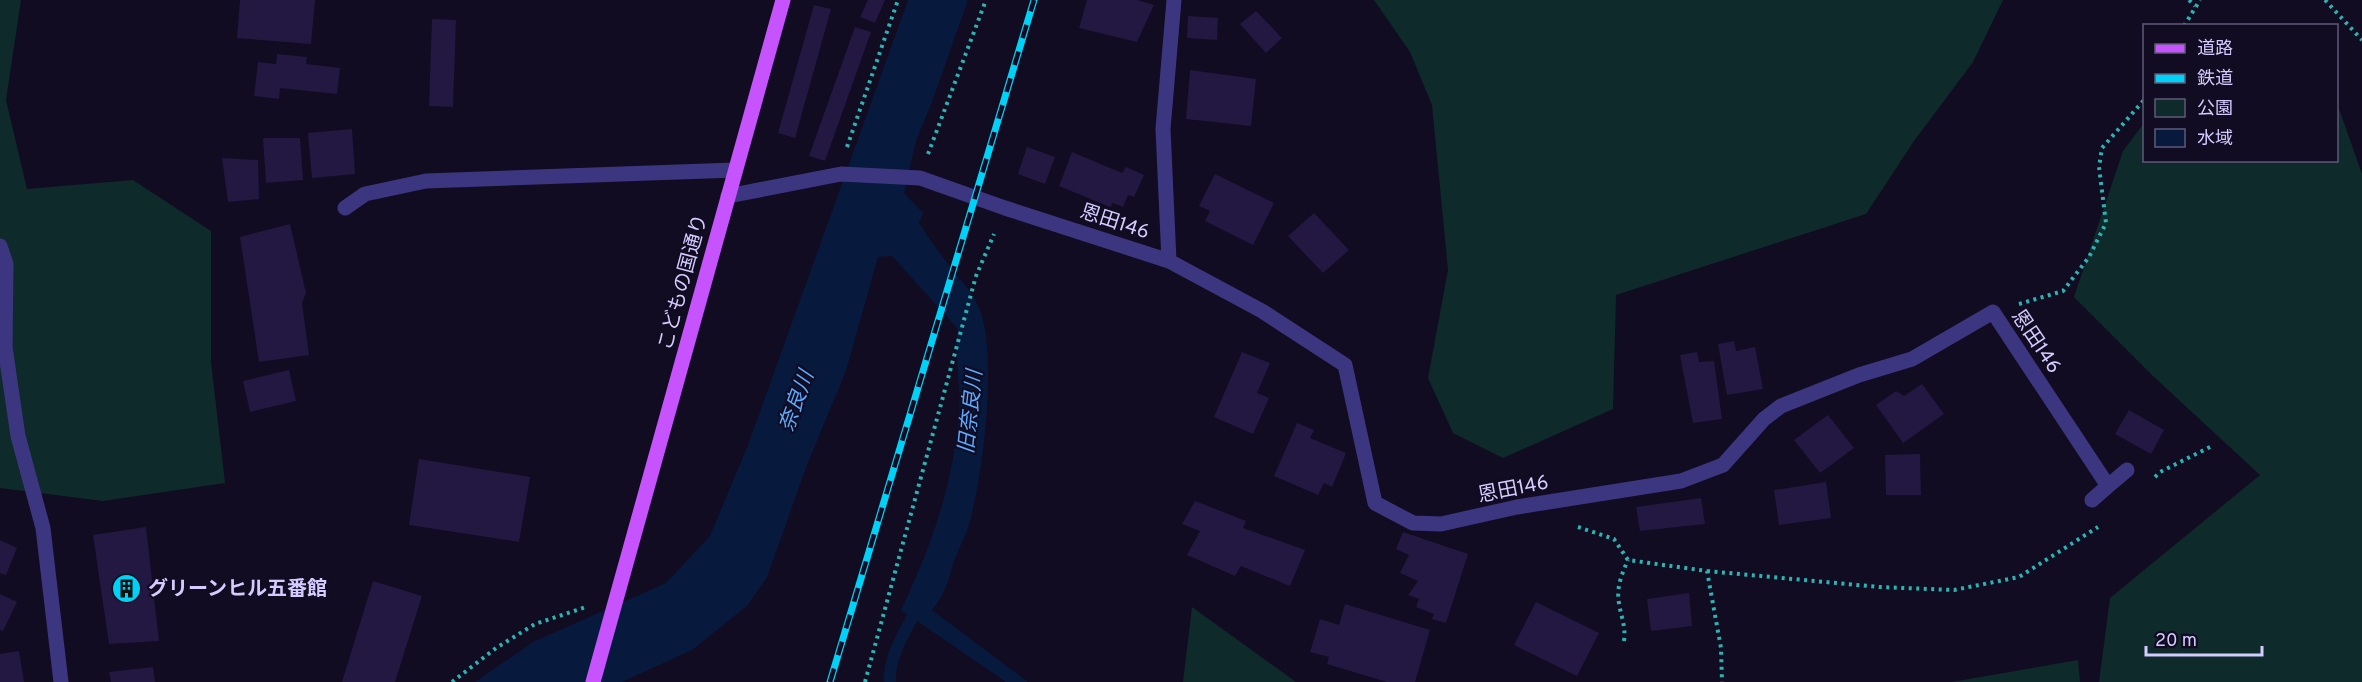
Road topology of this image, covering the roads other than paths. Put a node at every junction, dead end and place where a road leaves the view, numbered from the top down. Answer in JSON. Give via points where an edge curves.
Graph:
{"nodes":[{"id":1,"x":783,"y":0,"type":"edge"},
{"id":2,"x":1174,"y":0,"type":"edge"},
{"id":3,"x":735,"y":170,"type":"junction"},
{"id":4,"x":728,"y":196,"type":"junction"},
{"id":5,"x":345,"y":208,"type":"dead end"},
{"id":6,"x":0,"y":246,"type":"edge"},
{"id":7,"x":1169,"y":261,"type":"junction"},
{"id":8,"x":2127,"y":470,"type":"dead end"},
{"id":9,"x":2108,"y":486,"type":"junction"},
{"id":10,"x":2092,"y":500,"type":"dead end"},
{"id":11,"x":61,"y":682,"type":"edge"},
{"id":12,"x":593,"y":682,"type":"edge"}],
"edges":[{"from":1,"to":3,"type":"main road","name":"こどもの国通り"},
{"from":2,"to":7,"type":"street","via":[[1163,129]]},
{"from":3,"to":4,"type":"main road","name":"こどもの国通り"},
{"from":3,"to":5,"type":"street","via":[[426,181],[365,194]]},
{"from":4,"to":7,"type":"street","name":"恩田146","via":[[839,175],[920,178]]},
{"from":4,"to":12,"type":"main road","name":"こどもの国通り"},
{"from":6,"to":11,"type":"street","via":[[6,264],[5,347],[18,436],[43,528]]},
{"from":7,"to":9,"type":"street","name":"恩田146","via":[[1262,311],[1345,365],[1375,503],[1413,522],[1441,524],[1692,477],[1723,465],[1764,419],[1781,406],[1912,359],[1993,312]]},
{"from":8,"to":9,"type":"street"},
{"from":9,"to":10,"type":"street"}]}
